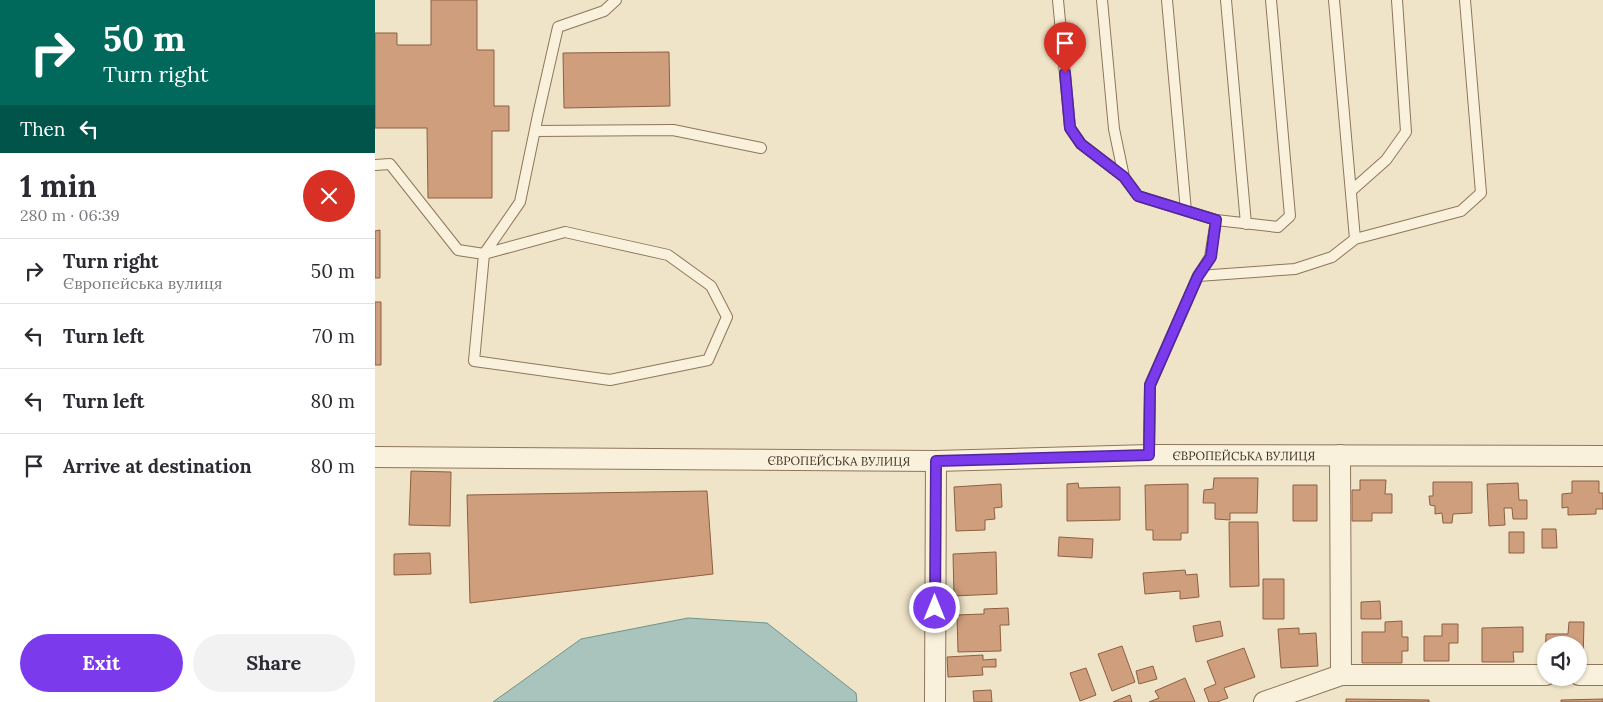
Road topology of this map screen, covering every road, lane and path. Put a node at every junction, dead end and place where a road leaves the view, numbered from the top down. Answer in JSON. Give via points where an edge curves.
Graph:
{"nodes":[{"id":1,"x":616,"y":0,"type":"edge"},
{"id":2,"x":1058,"y":0,"type":"edge"},
{"id":3,"x":1102,"y":0,"type":"edge"},
{"id":4,"x":1167,"y":0,"type":"edge"},
{"id":5,"x":1225,"y":0,"type":"edge"},
{"id":6,"x":1271,"y":0,"type":"edge"},
{"id":7,"x":1334,"y":0,"type":"edge"},
{"id":8,"x":1397,"y":0,"type":"edge"},
{"id":9,"x":1465,"y":0,"type":"edge"},
{"id":10,"x":535,"y":131,"type":"junction"},
{"id":11,"x":761,"y":148,"type":"dead end"},
{"id":12,"x":375,"y":165,"type":"edge"},
{"id":13,"x":1124,"y":177,"type":"junction"},
{"id":14,"x":1351,"y":191,"type":"junction"},
{"id":15,"x":1186,"y":211,"type":"junction"},
{"id":16,"x":1216,"y":220,"type":"junction"},
{"id":17,"x":1246,"y":224,"type":"junction"},
{"id":18,"x":1355,"y":239,"type":"junction"},
{"id":19,"x":484,"y":254,"type":"junction"},
{"id":20,"x":1198,"y":276,"type":"junction"},
{"id":21,"x":1149,"y":455,"type":"junction"},
{"id":22,"x":1340,"y":455,"type":"junction"},
{"id":23,"x":1603,"y":456,"type":"edge"},
{"id":24,"x":375,"y":457,"type":"edge"},
{"id":25,"x":936,"y":461,"type":"junction"},
{"id":26,"x":1537,"y":675,"type":"edge"},
{"id":27,"x":1587,"y":675,"type":"edge"},
{"id":28,"x":1603,"y":675,"type":"edge"},
{"id":29,"x":1341,"y":676,"type":"junction"},
{"id":30,"x":935,"y":702,"type":"edge"},
{"id":31,"x":1264,"y":702,"type":"edge"}],
"edges":[{"from":1,"to":10,"type":"lane","via":[[604,11],[558,27]]},
{"from":2,"to":13,"type":"lane","via":[[1070,128],[1081,144]]},
{"from":3,"to":13,"type":"lane","via":[[1114,130]]},
{"from":4,"to":15,"type":"lane"},
{"from":5,"to":17,"type":"lane"},
{"from":6,"to":17,"type":"lane","via":[[1290,216],[1278,227]]},
{"from":7,"to":14,"type":"lane"},
{"from":8,"to":14,"type":"lane","via":[[1406,132],[1386,160]]},
{"from":9,"to":18,"type":"lane","via":[[1481,193],[1461,211]]},
{"from":10,"to":11,"type":"lane","via":[[673,130]]},
{"from":10,"to":19,"type":"lane","via":[[520,202]]},
{"from":12,"to":19,"type":"lane","via":[[390,164],[458,250]]},
{"from":13,"to":15,"type":"lane","via":[[1138,196]]},
{"from":14,"to":18,"type":"lane"},
{"from":15,"to":16,"type":"lane"},
{"from":16,"to":17,"type":"lane"},
{"from":16,"to":20,"type":"lane","via":[[1211,257]]},
{"from":18,"to":20,"type":"lane","via":[[1332,257],[1295,269]]},
{"from":19,"to":19,"type":"lane","via":[[474,360],[610,380],[708,360],[727,318],[711,286],[668,255],[565,232]]},
{"from":20,"to":21,"type":"lane","via":[[1150,385]]},
{"from":21,"to":22,"type":"street","name":"ЄВРОПЕЙСЬКА ВУЛИЦЯ"},
{"from":21,"to":25,"type":"street","name":"ЄВРОПЕЙСЬКА ВУЛИЦЯ"},
{"from":22,"to":23,"type":"street","name":"ЄВРОПЕЙСЬКА ВУЛИЦЯ"},
{"from":22,"to":29,"type":"street"},
{"from":24,"to":25,"type":"street","name":"ЄВРОПЕЙСЬКА ВУЛИЦЯ"},
{"from":25,"to":30,"type":"street"},
{"from":26,"to":29,"type":"street"},
{"from":27,"to":28,"type":"street"},
{"from":29,"to":31,"type":"street"}]}
